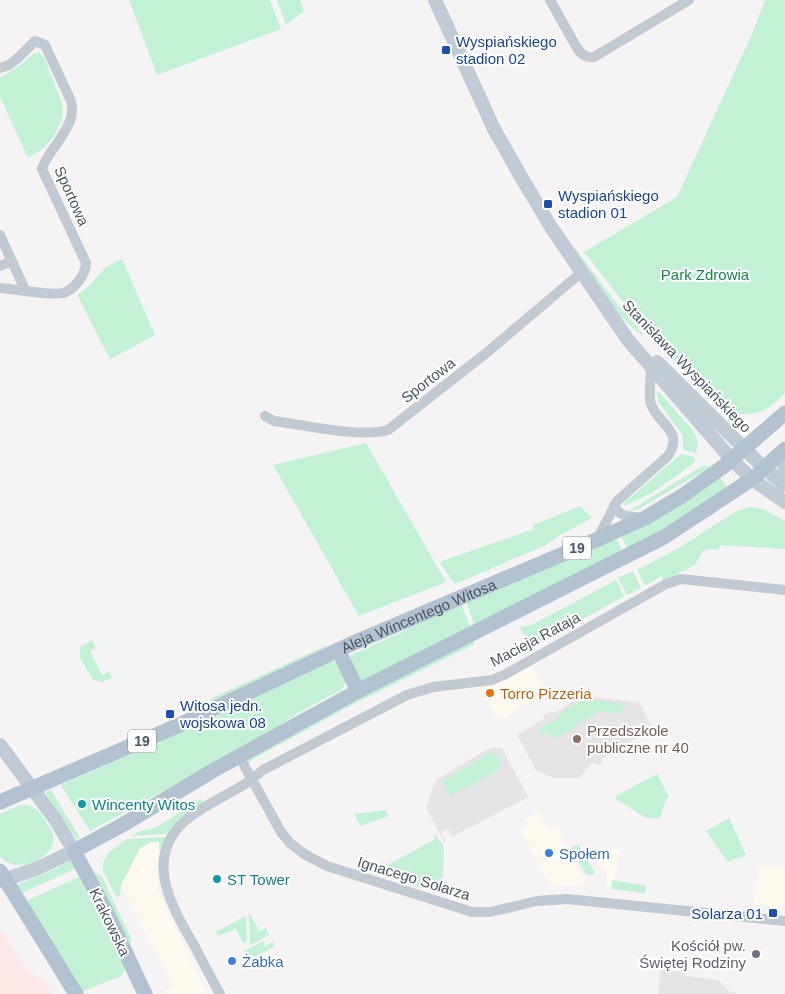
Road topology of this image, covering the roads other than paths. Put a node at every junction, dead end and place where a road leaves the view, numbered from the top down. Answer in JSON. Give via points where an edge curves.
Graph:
{"nodes":[{"id":1,"x":434,"y":0,"type":"edge"},
{"id":2,"x":550,"y":0,"type":"edge"},
{"id":3,"x":688,"y":0,"type":"edge"},
{"id":4,"x":0,"y":68,"type":"edge"},
{"id":5,"x":0,"y":235,"type":"edge"},
{"id":6,"x":12,"y":261,"type":"junction"},
{"id":7,"x":0,"y":266,"type":"edge"},
{"id":8,"x":582,"y":272,"type":"junction"},
{"id":9,"x":0,"y":288,"type":"edge"},
{"id":10,"x":25,"y":290,"type":"junction"},
{"id":11,"x":606,"y":306,"type":"junction"},
{"id":12,"x":651,"y":368,"type":"junction"},
{"id":13,"x":785,"y":413,"type":"edge"},
{"id":14,"x":265,"y":416,"type":"dead end"},
{"id":15,"x":745,"y":448,"type":"junction"},
{"id":16,"x":784,"y":450,"type":"edge"},
{"id":17,"x":732,"y":460,"type":"junction"},
{"id":18,"x":764,"y":468,"type":"junction"},
{"id":19,"x":785,"y":475,"type":"edge"},
{"id":20,"x":752,"y":479,"type":"junction"},
{"id":21,"x":785,"y":485,"type":"edge"},
{"id":22,"x":785,"y":502,"type":"edge"},
{"id":23,"x":614,"y":505,"type":"junction"},
{"id":24,"x":645,"y":518,"type":"junction"},
{"id":25,"x":596,"y":540,"type":"junction"},
{"id":26,"x":785,"y":590,"type":"edge"},
{"id":27,"x":338,"y":650,"type":"junction"},
{"id":28,"x":358,"y":691,"type":"junction"},
{"id":29,"x":0,"y":745,"type":"edge"},
{"id":30,"x":238,"y":756,"type":"junction"},
{"id":31,"x":252,"y":780,"type":"junction"},
{"id":32,"x":33,"y":789,"type":"junction"},
{"id":33,"x":0,"y":802,"type":"edge"},
{"id":34,"x":74,"y":851,"type":"junction"},
{"id":35,"x":2,"y":878,"type":"edge"},
{"id":36,"x":785,"y":921,"type":"edge"},
{"id":37,"x":76,"y":994,"type":"edge"},
{"id":38,"x":145,"y":994,"type":"edge"},
{"id":39,"x":220,"y":994,"type":"edge"}],
"edges":[{"from":1,"to":8,"type":"street","name":"Stanisława Wyspiańskiego","via":[[497,134],[540,209]]},
{"from":2,"to":3,"type":"street","via":[[577,48],[588,57],[594,57]]},
{"from":4,"to":10,"type":"street","name":"Sportowa","via":[[9,65],[39,41],[45,45],[72,103],[65,133],[42,169],[86,263],[84,271],[70,290],[51,293]]},
{"from":5,"to":6,"type":"street"},
{"from":6,"to":7,"type":"street"},
{"from":6,"to":10,"type":"street"},
{"from":8,"to":11,"type":"street","name":"Stanisława Wyspiańskiego"},
{"from":8,"to":14,"type":"street","name":"Sportowa","via":[[388,430],[361,432],[274,421]]},
{"from":9,"to":10,"type":"street","name":"Sportowa"},
{"from":11,"to":12,"type":"street","name":"Stanisława Wyspiańskiego"},
{"from":11,"to":15,"type":"street","name":"Stanisława Wyspiańskiego","via":[[654,359]]},
{"from":12,"to":17,"type":"street","name":"Stanisława Wyspiańskiego"},
{"from":12,"to":23,"type":"street","via":[[651,406],[671,432],[673,448]]},
{"from":13,"to":15,"type":"main road","name":"Aleja Wincentego Witosa","number":"19"},
{"from":15,"to":17,"type":"main road","name":"Aleja Wincentego Witosa","number":"19"},
{"from":15,"to":18,"type":"street","name":"Stanisława Wyspiańskiego"},
{"from":16,"to":18,"type":"main road","number":"19"},
{"from":16,"to":19,"type":"street"},
{"from":17,"to":20,"type":"street","name":"Stanisława Wyspiańskiego"},
{"from":17,"to":24,"type":"main road","name":"Aleja Wincentego Witosa","number":"19"},
{"from":18,"to":20,"type":"main road","number":"19"},
{"from":18,"to":21,"type":"street","name":"Stanisława Wyspiańskiego"},
{"from":20,"to":22,"type":"street","name":"Stanisława Wyspiańskiego"},
{"from":20,"to":28,"type":"main road","number":"19","via":[[664,537]]},
{"from":23,"to":24,"type":"street","via":[[622,514]]},
{"from":23,"to":25,"type":"street"},
{"from":24,"to":25,"type":"main road","name":"Aleja Wincentego Witosa","number":"19"},
{"from":25,"to":27,"type":"main road","name":"Aleja Wincentego Witosa","number":"19"},
{"from":26,"to":31,"type":"street","name":"Macieja Rataja","via":[[681,579],[666,584],[506,674],[492,680],[433,687],[407,696],[263,770]]},
{"from":27,"to":28,"type":"main road"},
{"from":27,"to":32,"type":"main road","name":"Aleja Wincentego Witosa","number":"19"},
{"from":28,"to":30,"type":"main road","number":"19"},
{"from":29,"to":32,"type":"street"},
{"from":30,"to":31,"type":"street","name":"Ignacego Solarza"},
{"from":30,"to":34,"type":"main road","number":"19"},
{"from":31,"to":36,"type":"street","name":"Ignacego Solarza","via":[[290,843],[310,858],[459,909],[485,912],[537,901],[568,899]]},
{"from":31,"to":39,"type":"street","name":"Macieja Rataja","via":[[183,823],[169,842],[164,861],[168,893]]},
{"from":32,"to":33,"type":"main road","number":"19"},
{"from":32,"to":34,"type":"street"},
{"from":34,"to":35,"type":"street","via":[[36,869]]},
{"from":34,"to":38,"type":"main road","name":"Krakowska"},
{"from":35,"to":37,"type":"main road"}]}
